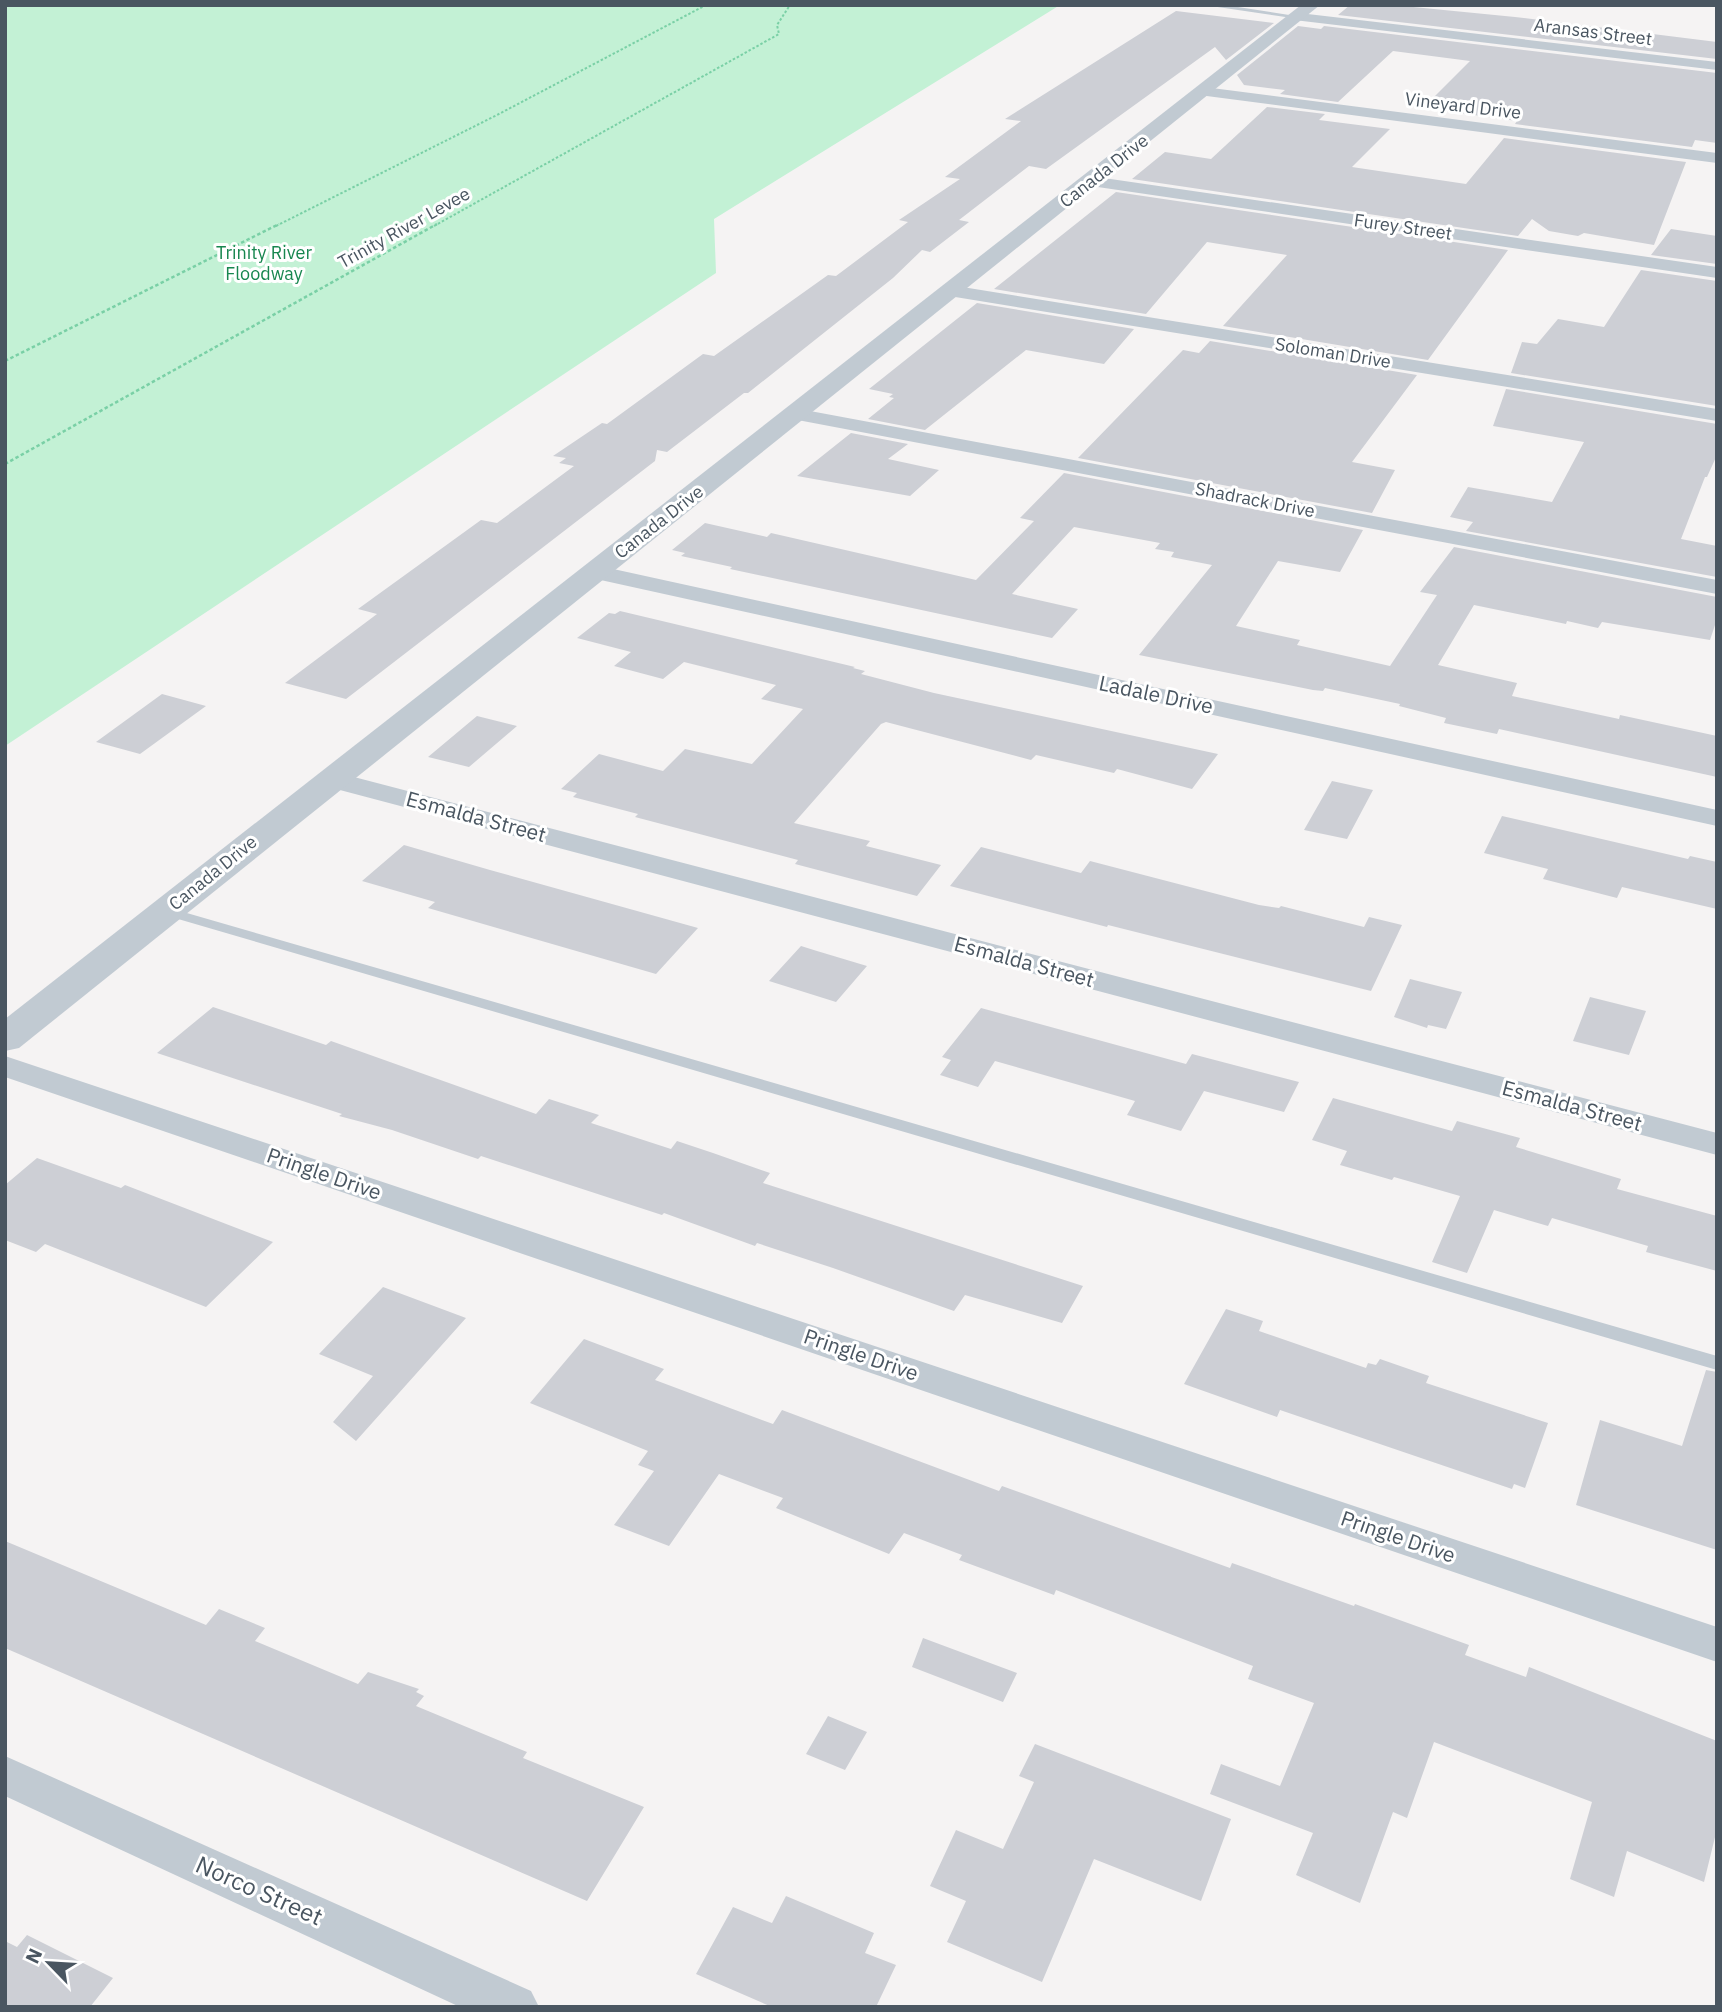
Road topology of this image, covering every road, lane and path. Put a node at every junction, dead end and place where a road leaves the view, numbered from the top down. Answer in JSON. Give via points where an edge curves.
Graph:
{"nodes":[{"id":1,"x":706,"y":5,"type":"edge"},
{"id":2,"x":790,"y":5,"type":"edge"},
{"id":3,"x":1207,"y":5,"type":"edge"},
{"id":4,"x":1253,"y":8,"type":"edge"},
{"id":5,"x":1305,"y":9,"type":"edge"},
{"id":6,"x":1717,"y":66,"type":"edge"},
{"id":7,"x":1204,"y":92,"type":"junction"},
{"id":8,"x":1717,"y":158,"type":"edge"},
{"id":9,"x":1090,"y":181,"type":"junction"},
{"id":10,"x":1717,"y":273,"type":"edge"},
{"id":11,"x":950,"y":291,"type":"junction"},
{"id":12,"x":5,"y":361,"type":"edge"},
{"id":13,"x":794,"y":414,"type":"junction"},
{"id":14,"x":1717,"y":415,"type":"edge"},
{"id":15,"x":5,"y":464,"type":"edge"},
{"id":16,"x":595,"y":572,"type":"junction"},
{"id":17,"x":1717,"y":587,"type":"edge"},
{"id":18,"x":331,"y":779,"type":"junction"},
{"id":19,"x":1717,"y":818,"type":"edge"},
{"id":20,"x":166,"y":911,"type":"junction"},
{"id":21,"x":5,"y":1039,"type":"edge"},
{"id":22,"x":5,"y":1066,"type":"edge"},
{"id":23,"x":1717,"y":1144,"type":"edge"},
{"id":24,"x":1717,"y":1363,"type":"edge"},
{"id":25,"x":1717,"y":1644,"type":"edge"},
{"id":26,"x":5,"y":1775,"type":"edge"},
{"id":27,"x":513,"y":2007,"type":"edge"}],
"edges":[{"from":1,"to":12,"type":"path"},
{"from":2,"to":15,"type":"path","name":"Trinity River Levee","via":[[777,25],[779,34]]},
{"from":3,"to":4,"type":"lane"},
{"from":4,"to":5,"type":"lane"},
{"from":5,"to":6,"type":"street","name":"Aransas Street"},
{"from":5,"to":7,"type":"street","name":"Canada Drive"},
{"from":7,"to":8,"type":"street","name":"Vineyard Drive"},
{"from":7,"to":9,"type":"street","name":"Canada Drive"},
{"from":9,"to":10,"type":"street","name":"Furey Street"},
{"from":9,"to":11,"type":"street","name":"Canada Drive"},
{"from":11,"to":13,"type":"street","name":"Canada Drive"},
{"from":11,"to":14,"type":"street","name":"Soloman Drive"},
{"from":13,"to":16,"type":"street","name":"Canada Drive"},
{"from":13,"to":17,"type":"street","name":"Shadrack Drive"},
{"from":16,"to":18,"type":"street","name":"Canada Drive"},
{"from":16,"to":19,"type":"street","name":"Ladale Drive"},
{"from":18,"to":20,"type":"street","name":"Canada Drive"},
{"from":18,"to":23,"type":"street","name":"Esmalda Street"},
{"from":20,"to":21,"type":"street","name":"Canada Drive"},
{"from":20,"to":24,"type":"lane"},
{"from":22,"to":25,"type":"street","name":"Pringle Drive"},
{"from":26,"to":27,"type":"street","name":"Norco Street"}]}
